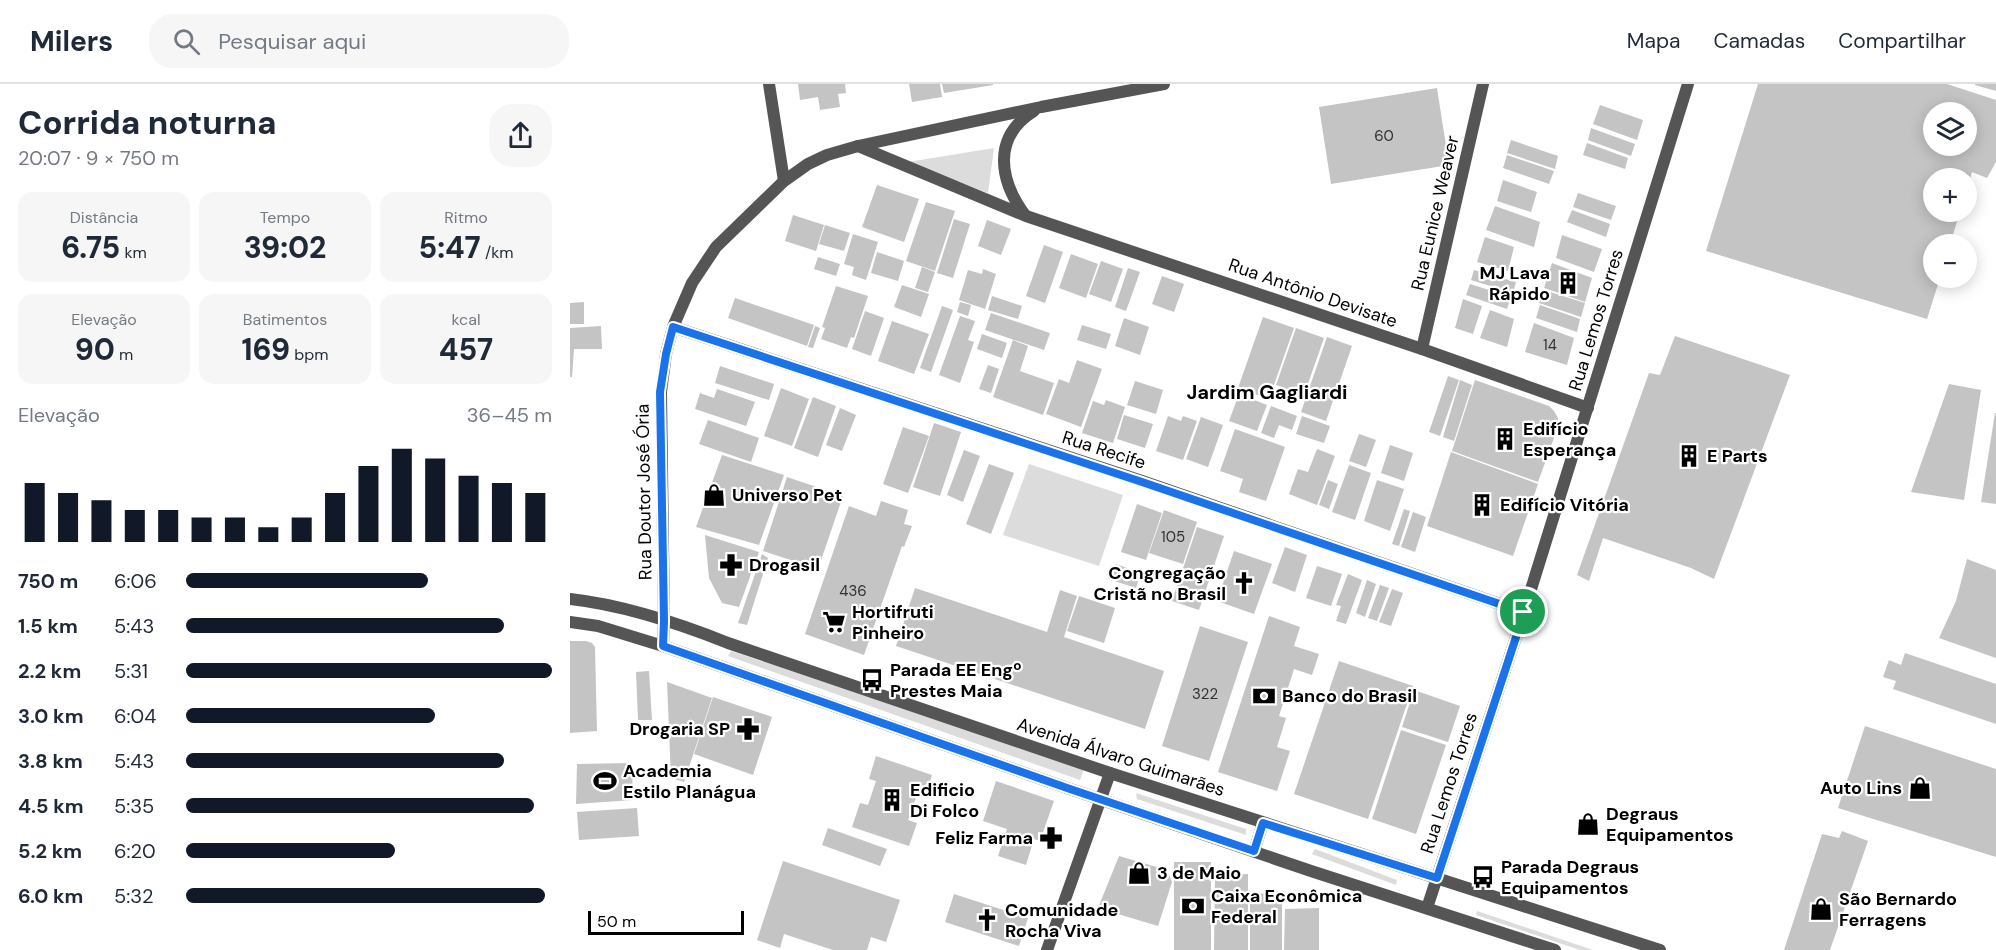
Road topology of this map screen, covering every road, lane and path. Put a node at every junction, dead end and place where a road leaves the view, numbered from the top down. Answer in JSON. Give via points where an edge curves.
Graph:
{"nodes":[{"id":1,"x":769,"y":84,"type":"edge"},
{"id":2,"x":1164,"y":84,"type":"edge"},
{"id":3,"x":1483,"y":84,"type":"edge"},
{"id":4,"x":1688,"y":84,"type":"edge"},
{"id":5,"x":1041,"y":107,"type":"junction"},
{"id":6,"x":858,"y":146,"type":"junction"},
{"id":7,"x":784,"y":181,"type":"junction"},
{"id":8,"x":1026,"y":216,"type":"junction"},
{"id":9,"x":673,"y":327,"type":"junction"},
{"id":10,"x":1422,"y":349,"type":"junction"},
{"id":11,"x":1588,"y":408,"type":"junction"},
{"id":12,"x":570,"y":599,"type":"edge"},
{"id":13,"x":1523,"y":612,"type":"junction"},
{"id":14,"x":664,"y":621,"type":"junction"},
{"id":15,"x":570,"y":622,"type":"edge"},
{"id":16,"x":663,"y":646,"type":"junction"},
{"id":17,"x":1110,"y":773,"type":"junction"},
{"id":18,"x":1102,"y":799,"type":"junction"},
{"id":19,"x":1263,"y":823,"type":"junction"},
{"id":20,"x":1254,"y":851,"type":"junction"},
{"id":21,"x":1437,"y":878,"type":"junction"},
{"id":22,"x":1427,"y":908,"type":"junction"},
{"id":23,"x":1047,"y":950,"type":"edge"},
{"id":24,"x":1555,"y":950,"type":"edge"},
{"id":25,"x":1660,"y":950,"type":"edge"}],
"edges":[{"from":1,"to":7,"type":"street"},
{"from":2,"to":5,"type":"street","name":"Rua Doutor José Ória"},
{"from":3,"to":10,"type":"street","name":"Rua Eunice Weaver"},
{"from":4,"to":11,"type":"street","name":"Rua Lemos Torres"},
{"from":5,"to":6,"type":"street","name":"Rua Doutor José Ória"},
{"from":5,"to":8,"type":"street","name":"Rua Doutor José Ória","via":[[1020,120],[1011,132],[1003,165],[1010,191]]},
{"from":6,"to":7,"type":"street","name":"Rua Doutor José Ória","via":[[827,155]]},
{"from":6,"to":8,"type":"street","name":"Rua Antônio Devisate"},
{"from":7,"to":9,"type":"street","name":"Rua Doutor José Ória","via":[[716,247],[692,283]]},
{"from":8,"to":10,"type":"street","name":"Rua Antônio Devisate"},
{"from":9,"to":13,"type":"street","name":"Rua Recife"},
{"from":9,"to":14,"type":"street","name":"Rua Doutor José Ória","via":[[660,392]]},
{"from":10,"to":11,"type":"street","name":"Rua Antônio Devisate"},
{"from":11,"to":13,"type":"street","name":"Rua Lemos Torres"},
{"from":12,"to":14,"type":"street","name":"Avenida Álvaro Guimarães"},
{"from":13,"to":21,"type":"street","name":"Rua Lemos Torres"},
{"from":14,"to":16,"type":"street","name":"Rua Doutor José Ória"},
{"from":14,"to":17,"type":"street","name":"Avenida Álvaro Guimarães"},
{"from":15,"to":16,"type":"street","via":[[598,626]]},
{"from":16,"to":18,"type":"street"},
{"from":17,"to":18,"type":"street"},
{"from":17,"to":19,"type":"street","name":"Avenida Álvaro Guimarães"},
{"from":18,"to":20,"type":"street"},
{"from":18,"to":23,"type":"street"},
{"from":19,"to":20,"type":"street"},
{"from":19,"to":21,"type":"street","name":"Avenida Álvaro Guimarães"},
{"from":20,"to":22,"type":"street"},
{"from":21,"to":22,"type":"street","name":"Rua Lemos Torres"},
{"from":21,"to":25,"type":"street","name":"Avenida Álvaro Guimarães"},
{"from":22,"to":24,"type":"street"}]}
